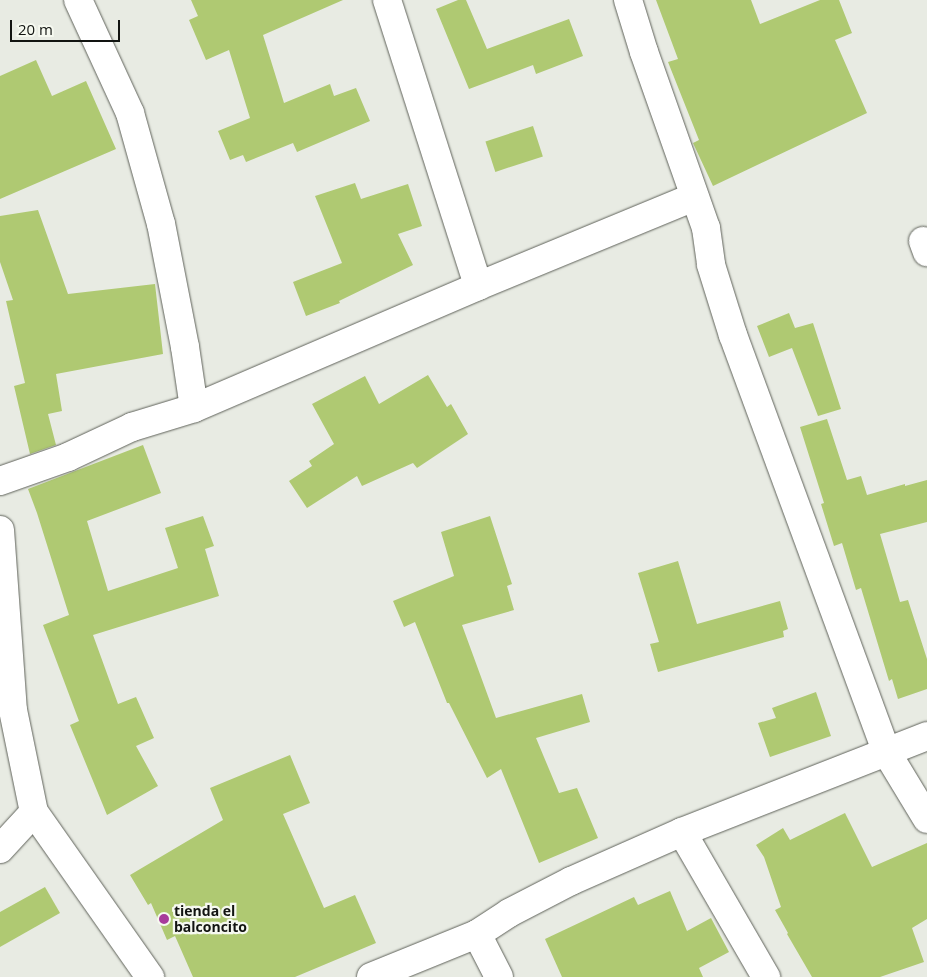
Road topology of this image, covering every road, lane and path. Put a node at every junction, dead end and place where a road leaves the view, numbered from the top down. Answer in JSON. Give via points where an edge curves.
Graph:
{"nodes":[{"id":1,"x":78,"y":0,"type":"edge"},
{"id":2,"x":387,"y":0,"type":"edge"},
{"id":3,"x":628,"y":0,"type":"edge"},
{"id":4,"x":694,"y":198,"type":"junction"},
{"id":5,"x":478,"y":286,"type":"junction"},
{"id":6,"x":194,"y":408,"type":"junction"},
{"id":7,"x":0,"y":481,"type":"edge"},
{"id":8,"x":0,"y":530,"type":"edge"},
{"id":9,"x":927,"y":736,"type":"edge"},
{"id":10,"x":887,"y":753,"type":"junction"},
{"id":11,"x":34,"y":812,"type":"junction"},
{"id":12,"x":927,"y":819,"type":"edge"},
{"id":13,"x":682,"y":832,"type":"junction"},
{"id":14,"x":0,"y":849,"type":"edge"},
{"id":15,"x":477,"y":934,"type":"junction"},
{"id":16,"x":150,"y":977,"type":"edge"},
{"id":17,"x":371,"y":977,"type":"edge"},
{"id":18,"x":499,"y":977,"type":"edge"},
{"id":19,"x":766,"y":977,"type":"edge"}],
"edges":[{"from":1,"to":6,"type":"street","via":[[130,113],[161,224]]},
{"from":2,"to":5,"type":"street"},
{"from":3,"to":4,"type":"street"},
{"from":4,"to":5,"type":"street"},
{"from":4,"to":10,"type":"street","via":[[706,228],[711,265],[733,335]]},
{"from":5,"to":6,"type":"street"},
{"from":6,"to":7,"type":"street","via":[[132,428],[68,457]]},
{"from":8,"to":11,"type":"street","via":[[13,710]]},
{"from":9,"to":10,"type":"street"},
{"from":10,"to":12,"type":"street"},
{"from":10,"to":13,"type":"street"},
{"from":11,"to":14,"type":"street"},
{"from":11,"to":16,"type":"street"},
{"from":13,"to":15,"type":"street","via":[[571,881],[509,912]]},
{"from":13,"to":19,"type":"street"},
{"from":15,"to":17,"type":"street"},
{"from":15,"to":18,"type":"street"}]}
